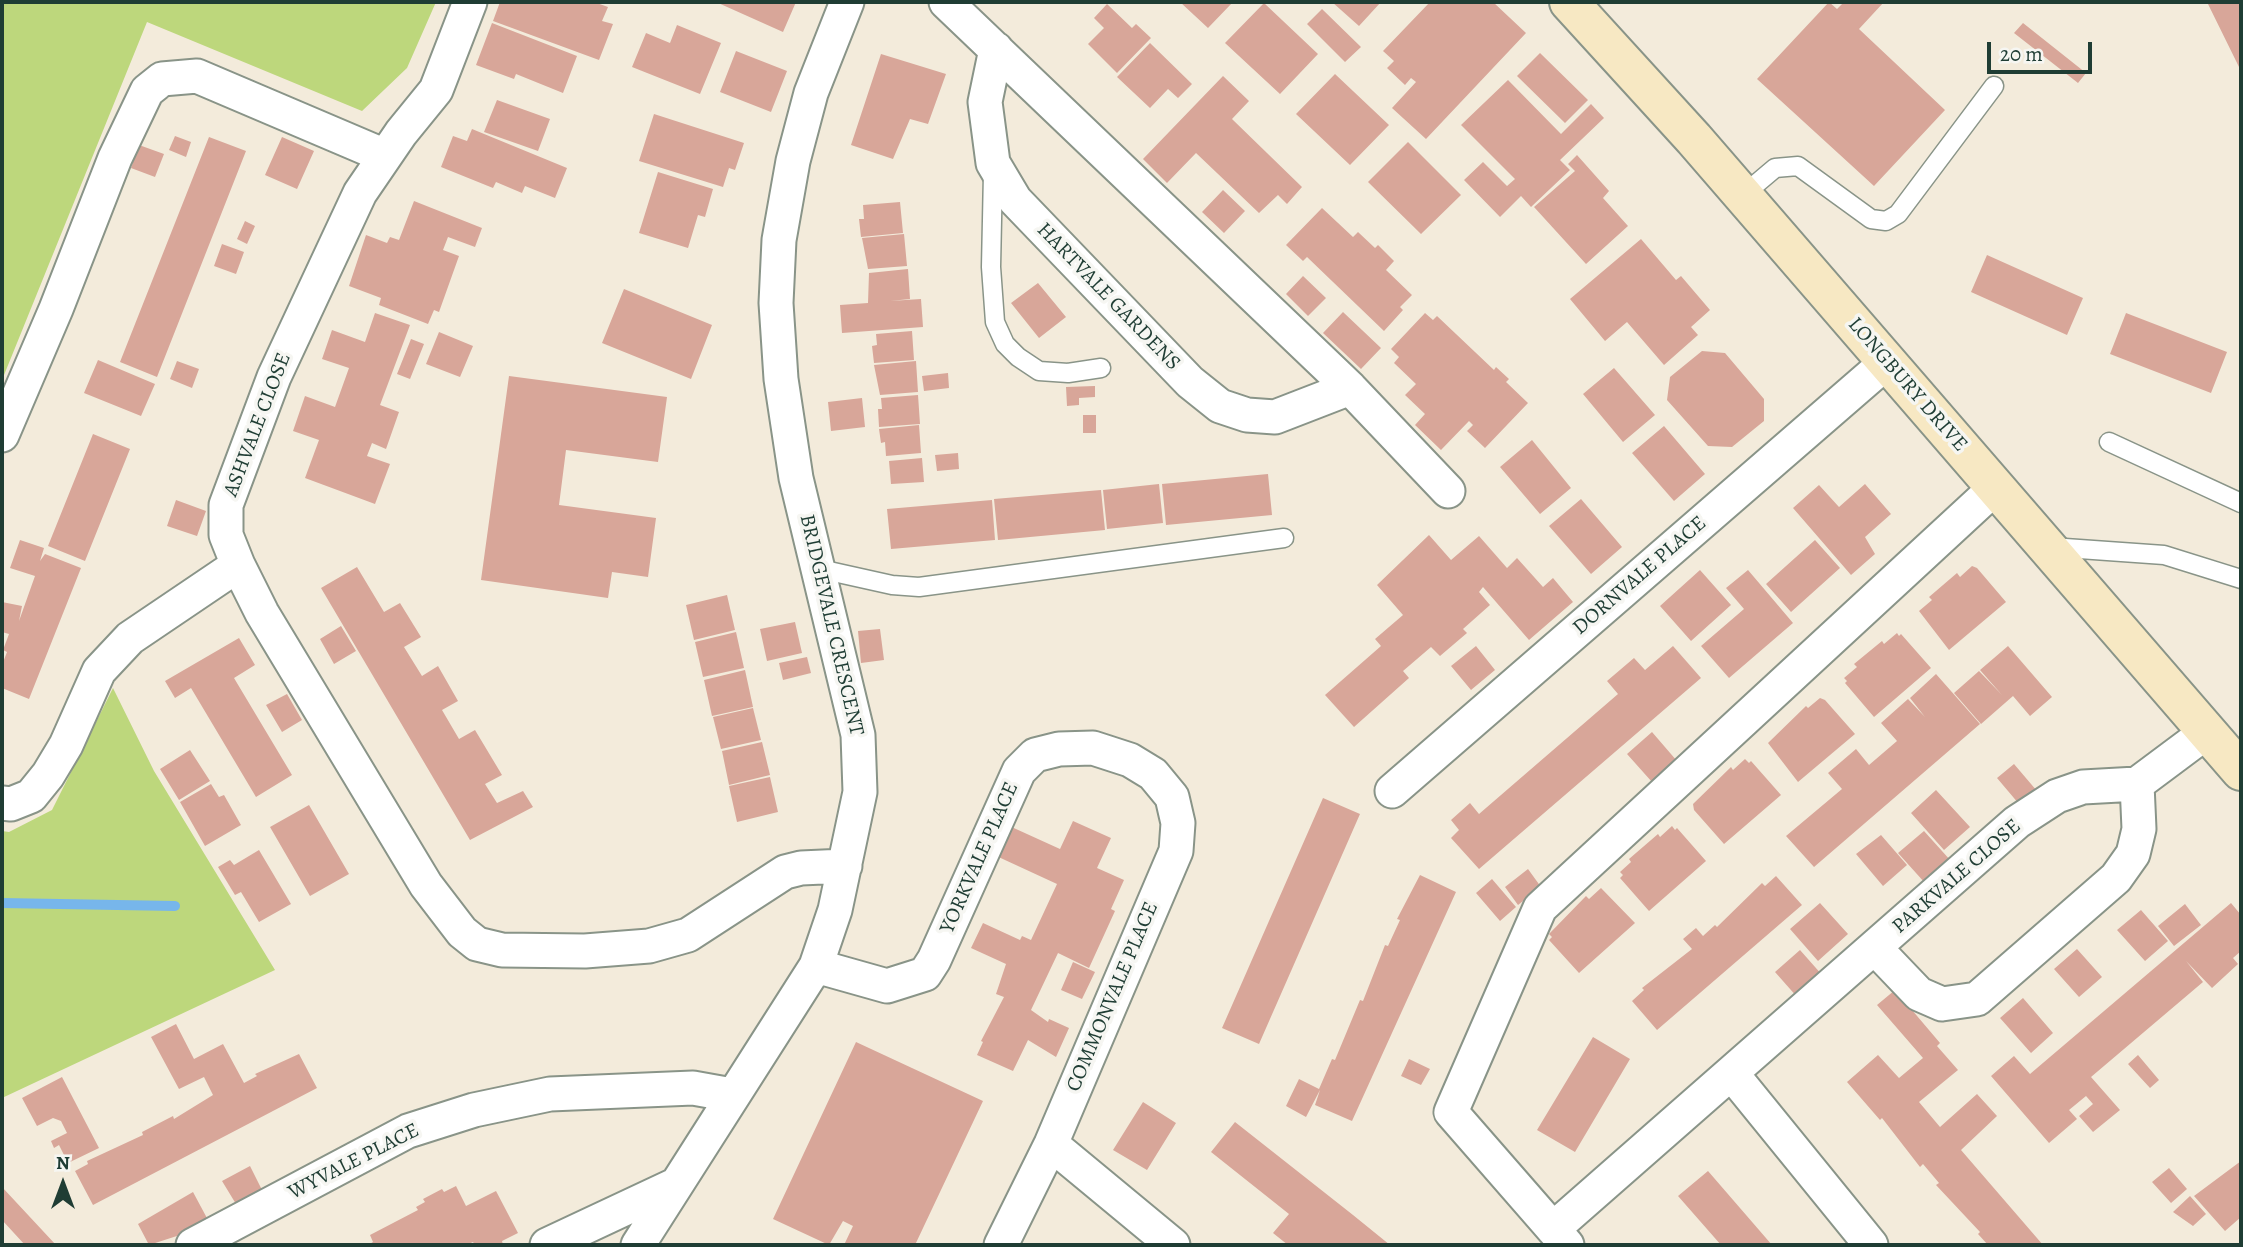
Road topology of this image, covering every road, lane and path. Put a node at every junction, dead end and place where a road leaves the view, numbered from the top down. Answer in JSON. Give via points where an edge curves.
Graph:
{"nodes":[{"id":1,"x":470,"y":2,"type":"edge"},
{"id":2,"x":848,"y":2,"type":"edge"},
{"id":3,"x":946,"y":2,"type":"edge"},
{"id":4,"x":1569,"y":2,"type":"edge"},
{"id":5,"x":996,"y":49,"type":"junction"},
{"id":6,"x":1994,"y":86,"type":"dead end"},
{"id":7,"x":385,"y":156,"type":"junction"},
{"id":8,"x":993,"y":163,"type":"junction"},
{"id":9,"x":1743,"y":195,"type":"junction"},
{"id":10,"x":1888,"y":362,"type":"junction"},
{"id":11,"x":1101,"y":368,"type":"dead end"},
{"id":12,"x":1350,"y":388,"type":"junction"},
{"id":13,"x":2,"y":435,"type":"edge"},
{"id":14,"x":2109,"y":442,"type":"dead end"},
{"id":15,"x":1996,"y":487,"type":"junction"},
{"id":16,"x":1448,"y":491,"type":"dead end"},
{"id":17,"x":2241,"y":503,"type":"edge"},
{"id":18,"x":1284,"y":538,"type":"dead end"},
{"id":19,"x":2047,"y":547,"type":"junction"},
{"id":20,"x":237,"y":565,"type":"junction"},
{"id":21,"x":820,"y":569,"type":"junction"},
{"id":22,"x":2241,"y":579,"type":"edge"},
{"id":23,"x":2207,"y":731,"type":"junction"},
{"id":24,"x":2241,"y":771,"type":"edge"},
{"id":25,"x":2137,"y":783,"type":"junction"},
{"id":26,"x":1392,"y":791,"type":"dead end"},
{"id":27,"x":5,"y":807,"type":"edge"},
{"id":28,"x":1176,"y":851,"type":"joint"},
{"id":29,"x":845,"y":866,"type":"junction"},
{"id":30,"x":1875,"y":948,"type":"junction"},
{"id":31,"x":816,"y":966,"type":"junction"},
{"id":32,"x":1732,"y":1074,"type":"junction"},
{"id":33,"x":732,"y":1095,"type":"junction"},
{"id":34,"x":1051,"y":1144,"type":"junction"},
{"id":35,"x":675,"y":1185,"type":"junction"},
{"id":36,"x":1560,"y":1237,"type":"edge"},
{"id":37,"x":193,"y":1245,"type":"edge"},
{"id":38,"x":547,"y":1245,"type":"edge"},
{"id":39,"x":638,"y":1245,"type":"edge"},
{"id":40,"x":1001,"y":1245,"type":"edge"},
{"id":41,"x":1174,"y":1245,"type":"edge"},
{"id":42,"x":1871,"y":1245,"type":"edge"}],
"edges":[{"from":1,"to":7,"type":"street","name":"ASHVALE CLOSE","via":[[436,90]]},
{"from":2,"to":21,"type":"street","name":"BRIDGEVALE CRESCENT","via":[[811,93],[779,240],[776,303],[781,379],[796,478]]},
{"from":3,"to":5,"type":"street"},
{"from":4,"to":9,"type":"street","name":"LONGBURY DRIVE"},
{"from":5,"to":8,"type":"street","name":"HARTVALE GARDENS","via":[[985,102]]},
{"from":5,"to":12,"type":"street"},
{"from":6,"to":9,"type":"lane","via":[[1898,214],[1886,221],[1871,219],[1797,166],[1775,168]]},
{"from":7,"to":13,"type":"street","via":[[197,76],[162,79],[147,91],[116,158]]},
{"from":7,"to":20,"type":"street","name":"ASHVALE CLOSE","via":[[360,192],[274,377],[237,473],[226,505],[226,535]]},
{"from":8,"to":11,"type":"lane","via":[[991,267],[995,322],[1005,344],[1039,371]]},
{"from":8,"to":12,"type":"street","name":"HARTVALE GARDENS","via":[[1015,200],[1190,382],[1220,406],[1247,415],[1275,417]]},
{"from":9,"to":10,"type":"street","name":"LONGBURY DRIVE"},
{"from":10,"to":15,"type":"street","name":"LONGBURY DRIVE"},
{"from":10,"to":26,"type":"street","name":"DORNVALE PLACE"},
{"from":12,"to":16,"type":"street"},
{"from":14,"to":17,"type":"lane"},
{"from":15,"to":19,"type":"street","name":"LONGBURY DRIVE"},
{"from":15,"to":36,"type":"street","name":"PARKVALE CLOSE","via":[[1539,908],[1451,1112]]},
{"from":18,"to":21,"type":"lane","via":[[919,587]]},
{"from":19,"to":22,"type":"lane","via":[[2164,555]]},
{"from":19,"to":23,"type":"street","name":"LONGBURY DRIVE"},
{"from":20,"to":27,"type":"street","via":[[122,646],[99,671],[48,775],[31,796]]},
{"from":20,"to":29,"type":"street","name":"ASHVALE CLOSE","via":[[426,885],[462,932],[477,944],[502,950],[585,951],[649,946],[688,935],[785,872]]},
{"from":21,"to":29,"type":"street","name":"BRIDGEVALE CRESCENT","via":[[858,735],[860,792]]},
{"from":23,"to":24,"type":"street","name":"LONGBURY DRIVE"},
{"from":23,"to":25,"type":"street"},
{"from":25,"to":30,"type":"street","name":"PARKVALE CLOSE","via":[[2083,787],[2057,796],[2017,822]]},
{"from":25,"to":30,"type":"street","via":[[2139,829],[2133,854],[2116,878],[1977,999],[1942,1004],[1919,994]]},
{"from":28,"to":31,"type":"street","name":"YORKVALE PLACE","via":[[1178,823],[1172,797],[1153,774],[1093,748],[1035,755],[1018,771],[925,974],[887,986]]},
{"from":28,"to":34,"type":"street","name":"COMMONVALE PLACE"},
{"from":29,"to":31,"type":"street","name":"BRIDGEVALE CRESCENT"},
{"from":30,"to":32,"type":"street","name":"PARKVALE CLOSE"},
{"from":31,"to":33,"type":"street","name":"BRIDGEVALE CRESCENT"},
{"from":32,"to":36,"type":"street","name":"PARKVALE CLOSE"},
{"from":32,"to":42,"type":"street"},
{"from":33,"to":35,"type":"street","name":"BRIDGEVALE CRESCENT"},
{"from":33,"to":37,"type":"street","name":"WYVALE PLACE","via":[[693,1088],[588,1091],[474,1110],[408,1131]]},
{"from":34,"to":40,"type":"street","name":"COMMONVALE PLACE"},
{"from":34,"to":41,"type":"street"},
{"from":35,"to":38,"type":"street"},
{"from":35,"to":39,"type":"street","name":"BRIDGEVALE CRESCENT"}]}
